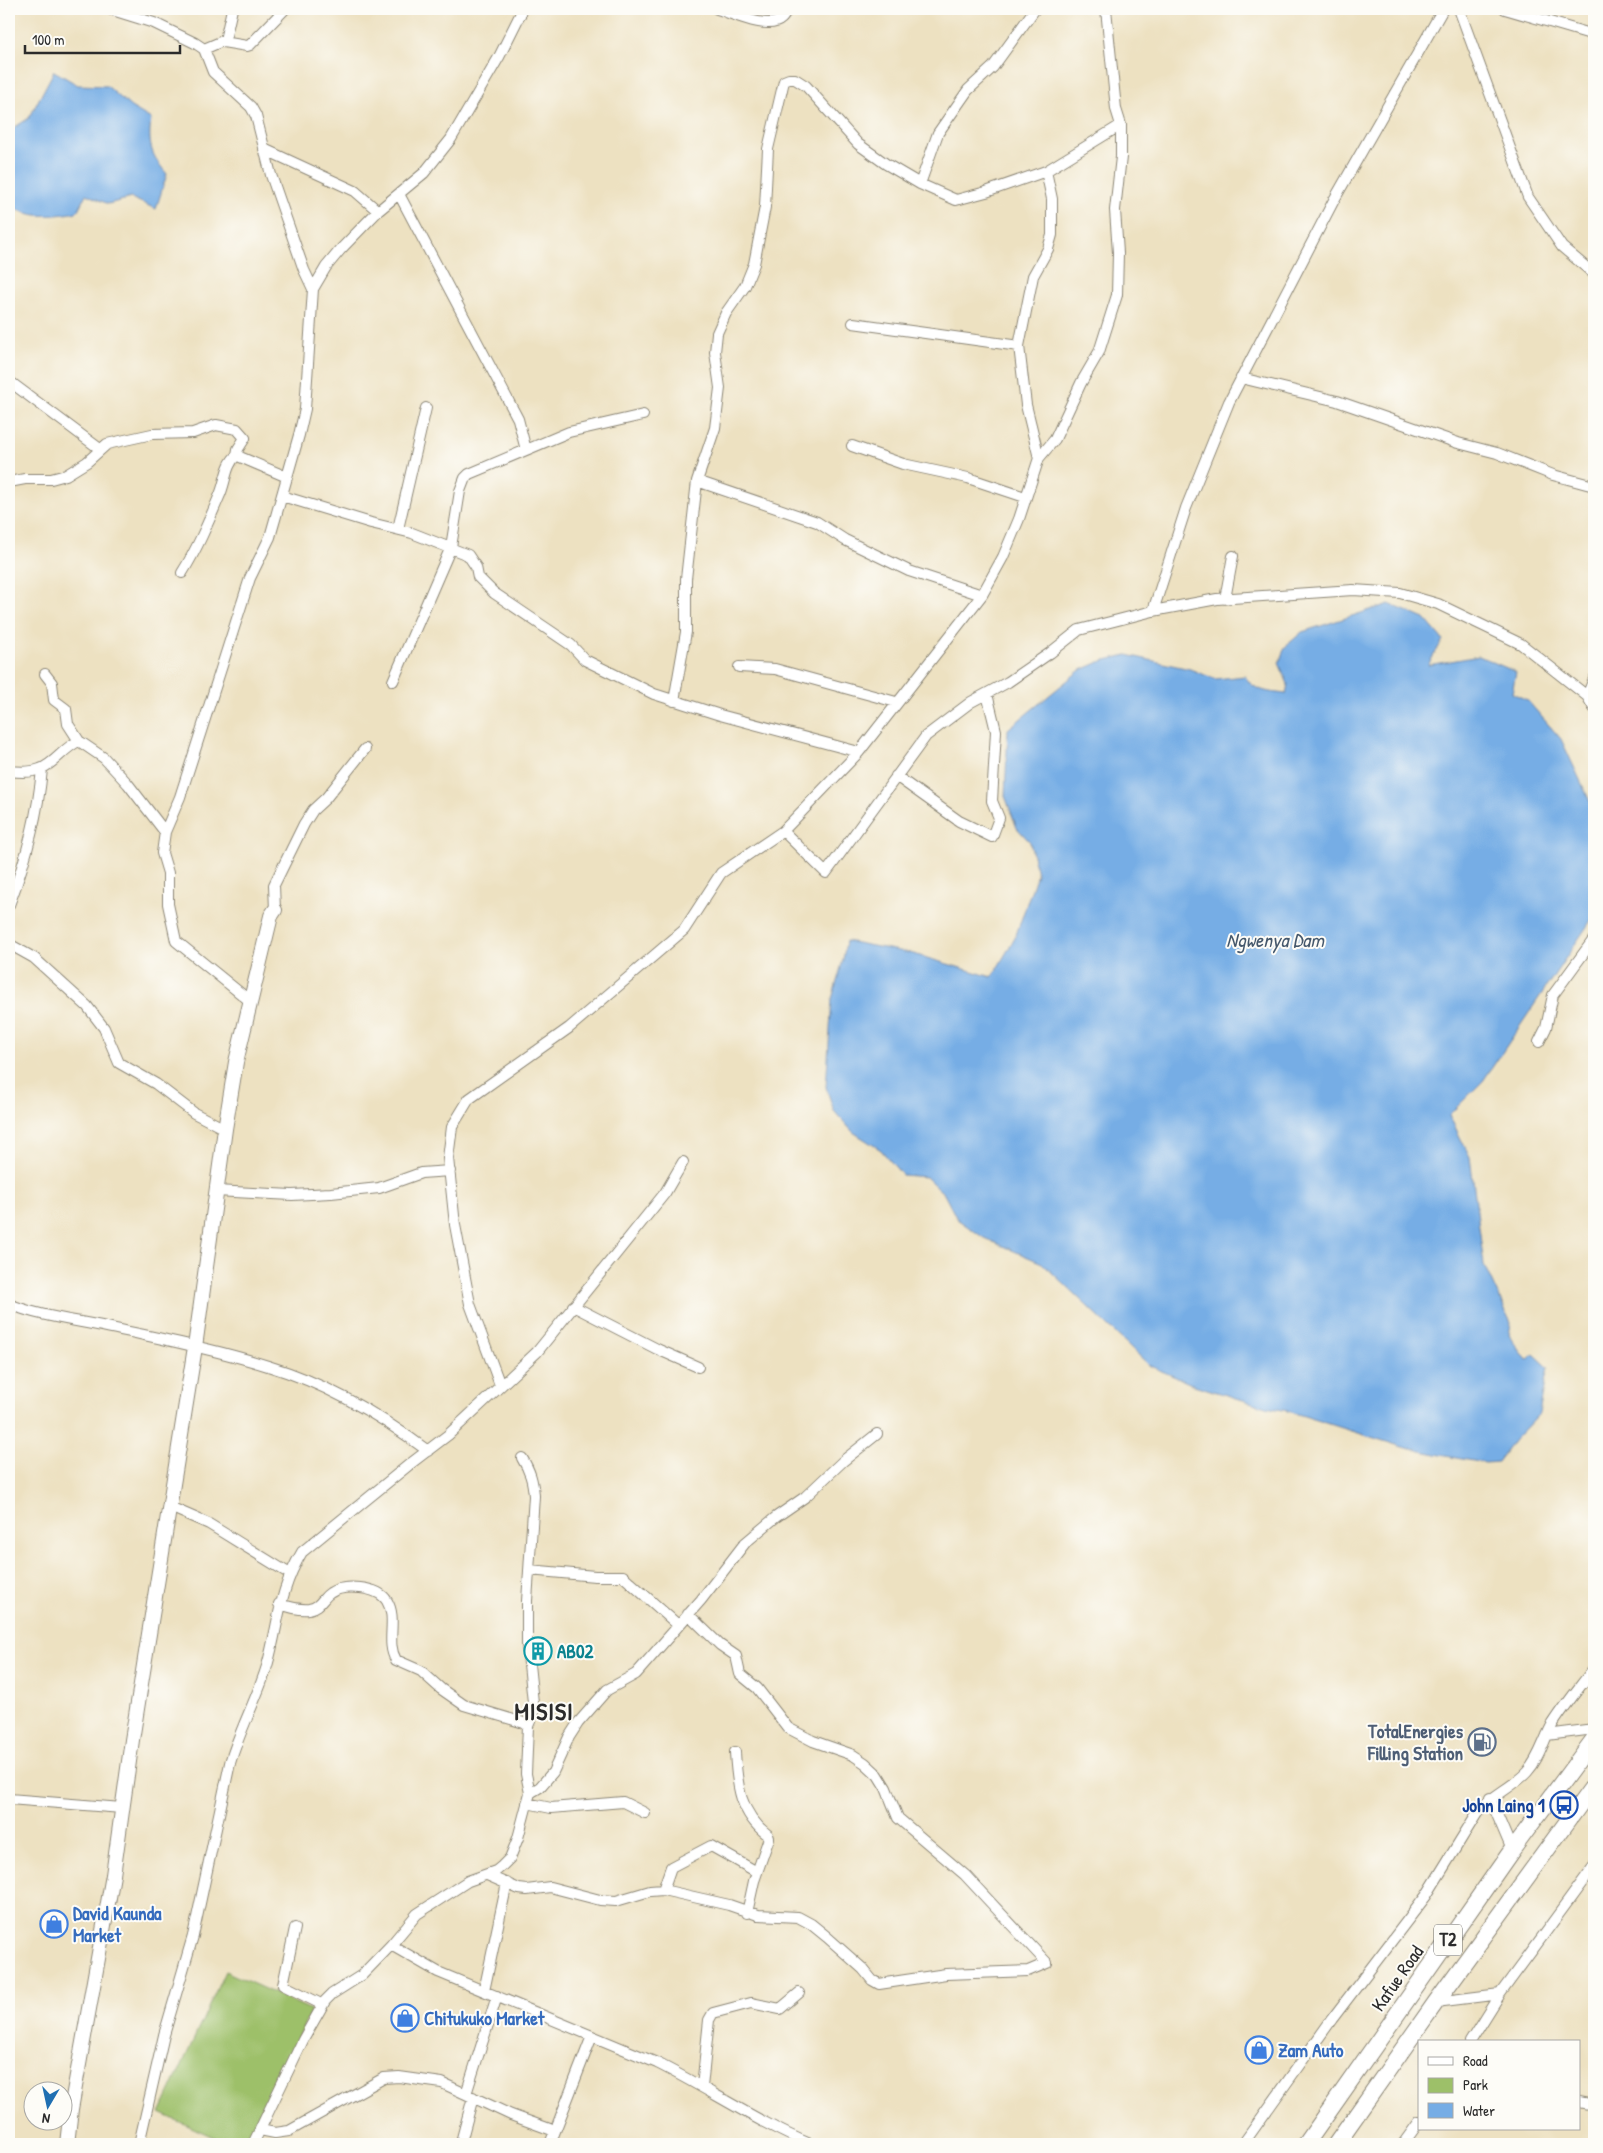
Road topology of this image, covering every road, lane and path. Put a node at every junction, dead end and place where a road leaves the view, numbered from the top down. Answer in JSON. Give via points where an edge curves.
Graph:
{"nodes":[{"id":1,"x":109,"y":9,"type":"edge"},
{"id":2,"x":232,"y":9,"type":"edge"},
{"id":3,"x":285,"y":9,"type":"edge"},
{"id":4,"x":524,"y":9,"type":"edge"},
{"id":5,"x":717,"y":9,"type":"edge"},
{"id":6,"x":787,"y":9,"type":"edge"},
{"id":7,"x":1035,"y":9,"type":"edge"},
{"id":8,"x":1106,"y":9,"type":"edge"},
{"id":9,"x":1443,"y":9,"type":"edge"},
{"id":10,"x":1459,"y":9,"type":"edge"},
{"id":11,"x":1505,"y":9,"type":"edge"},
{"id":12,"x":728,"y":11,"type":"edge"},
{"id":13,"x":1594,"y":35,"type":"edge"},
{"id":14,"x":223,"y":42,"type":"junction"},
{"id":15,"x":204,"y":49,"type":"junction"},
{"id":16,"x":1121,"y":125,"type":"junction"},
{"id":17,"x":264,"y":148,"type":"junction"},
{"id":18,"x":1046,"y":171,"type":"junction"},
{"id":19,"x":920,"y":184,"type":"junction"},
{"id":20,"x":399,"y":194,"type":"junction"},
{"id":21,"x":378,"y":211,"type":"junction"},
{"id":22,"x":1594,"y":274,"type":"edge"},
{"id":23,"x":313,"y":289,"type":"junction"},
{"id":24,"x":853,"y":322,"type":"dead end"},
{"id":25,"x":1019,"y":346,"type":"junction"},
{"id":26,"x":1241,"y":378,"type":"junction"},
{"id":27,"x":9,"y":381,"type":"edge"},
{"id":28,"x":426,"y":408,"type":"dead end"},
{"id":29,"x":643,"y":415,"type":"dead end"},
{"id":30,"x":852,"y":446,"type":"dead end"},
{"id":31,"x":100,"y":449,"type":"junction"},
{"id":32,"x":526,"y":450,"type":"junction"},
{"id":33,"x":237,"y":454,"type":"junction"},
{"id":34,"x":1039,"y":458,"type":"junction"},
{"id":35,"x":287,"y":477,"type":"junction"},
{"id":36,"x":697,"y":481,"type":"junction"},
{"id":37,"x":9,"y":482,"type":"edge"},
{"id":38,"x":1594,"y":486,"type":"edge"},
{"id":39,"x":282,"y":496,"type":"junction"},
{"id":40,"x":1025,"y":497,"type":"junction"},
{"id":41,"x":398,"y":529,"type":"junction"},
{"id":42,"x":451,"y":547,"type":"junction"},
{"id":43,"x":1233,"y":556,"type":"dead end"},
{"id":44,"x":182,"y":573,"type":"dead end"},
{"id":45,"x":982,"y":595,"type":"junction"},
{"id":46,"x":1224,"y":598,"type":"junction"},
{"id":47,"x":1152,"y":611,"type":"junction"},
{"id":48,"x":739,"y":667,"type":"dead end"},
{"id":49,"x":45,"y":674,"type":"dead end"},
{"id":50,"x":1594,"y":679,"type":"edge"},
{"id":51,"x":393,"y":682,"type":"dead end"},
{"id":52,"x":987,"y":694,"type":"junction"},
{"id":53,"x":1587,"y":696,"type":"junction"},
{"id":54,"x":674,"y":701,"type":"junction"},
{"id":55,"x":896,"y":702,"type":"junction"},
{"id":56,"x":1594,"y":708,"type":"edge"},
{"id":57,"x":79,"y":741,"type":"junction"},
{"id":58,"x":365,"y":749,"type":"dead end"},
{"id":59,"x":859,"y":752,"type":"junction"},
{"id":60,"x":42,"y":769,"type":"junction"},
{"id":61,"x":9,"y":771,"type":"edge"},
{"id":62,"x":896,"y":776,"type":"junction"},
{"id":63,"x":783,"y":831,"type":"junction"},
{"id":64,"x":165,"y":832,"type":"junction"},
{"id":65,"x":9,"y":905,"type":"edge"},
{"id":66,"x":275,"y":910,"type":"joint"},
{"id":67,"x":1594,"y":939,"type":"edge"},
{"id":68,"x":9,"y":944,"type":"edge"},
{"id":69,"x":250,"y":1000,"type":"junction"},
{"id":70,"x":1539,"y":1042,"type":"dead end"},
{"id":71,"x":225,"y":1130,"type":"junction"},
{"id":72,"x":683,"y":1162,"type":"dead end"},
{"id":73,"x":450,"y":1171,"type":"junction"},
{"id":74,"x":216,"y":1191,"type":"junction"},
{"id":75,"x":9,"y":1304,"type":"edge"},
{"id":76,"x":573,"y":1306,"type":"junction"},
{"id":77,"x":195,"y":1347,"type":"junction"},
{"id":78,"x":698,"y":1367,"type":"dead end"},
{"id":79,"x":500,"y":1385,"type":"junction"},
{"id":80,"x":877,"y":1434,"type":"dead end"},
{"id":81,"x":428,"y":1451,"type":"junction"},
{"id":82,"x":522,"y":1458,"type":"dead end"},
{"id":83,"x":170,"y":1507,"type":"junction"},
{"id":84,"x":529,"y":1570,"type":"junction"},
{"id":85,"x":290,"y":1574,"type":"junction"},
{"id":86,"x":279,"y":1604,"type":"junction"},
{"id":87,"x":688,"y":1614,"type":"junction"},
{"id":88,"x":678,"y":1625,"type":"junction"},
{"id":89,"x":1594,"y":1668,"type":"edge"},
{"id":90,"x":528,"y":1726,"type":"junction"},
{"id":91,"x":1594,"y":1730,"type":"edge"},
{"id":92,"x":1547,"y":1735,"type":"junction"},
{"id":93,"x":1594,"y":1739,"type":"edge"},
{"id":94,"x":735,"y":1752,"type":"dead end"},
{"id":95,"x":1594,"y":1785,"type":"edge"},
{"id":96,"x":1594,"y":1794,"type":"edge"},
{"id":97,"x":528,"y":1798,"type":"junction"},
{"id":98,"x":1490,"y":1798,"type":"junction"},
{"id":99,"x":9,"y":1799,"type":"edge"},
{"id":100,"x":122,"y":1808,"type":"junction"},
{"id":101,"x":645,"y":1813,"type":"dead end"},
{"id":102,"x":1594,"y":1819,"type":"edge"},
{"id":103,"x":1512,"y":1850,"type":"junction"},
{"id":104,"x":1594,"y":1866,"type":"edge"},
{"id":105,"x":757,"y":1872,"type":"junction"},
{"id":106,"x":487,"y":1875,"type":"junction"},
{"id":107,"x":507,"y":1884,"type":"junction"},
{"id":108,"x":662,"y":1890,"type":"junction"},
{"id":109,"x":747,"y":1913,"type":"junction"},
{"id":110,"x":295,"y":1928,"type":"dead end"},
{"id":111,"x":391,"y":1945,"type":"junction"},
{"id":112,"x":484,"y":1992,"type":"junction"},
{"id":113,"x":798,"y":1993,"type":"dead end"},
{"id":114,"x":1500,"y":1994,"type":"junction"},
{"id":115,"x":497,"y":1996,"type":"junction"},
{"id":116,"x":1436,"y":2002,"type":"junction"},
{"id":117,"x":323,"y":2004,"type":"junction"},
{"id":118,"x":592,"y":2036,"type":"junction"},
{"id":119,"x":1471,"y":2040,"type":"edge"},
{"id":120,"x":702,"y":2087,"type":"junction"},
{"id":121,"x":470,"y":2095,"type":"junction"},
{"id":122,"x":1580,"y":2102,"type":"edge"},
{"id":123,"x":1594,"y":2106,"type":"edge"},
{"id":124,"x":1418,"y":2123,"type":"edge"},
{"id":125,"x":260,"y":2130,"type":"junction"},
{"id":126,"x":555,"y":2131,"type":"junction"},
{"id":127,"x":461,"y":2142,"type":"dead end"},
{"id":128,"x":67,"y":2144,"type":"edge"},
{"id":129,"x":139,"y":2144,"type":"edge"},
{"id":130,"x":253,"y":2144,"type":"edge"},
{"id":131,"x":550,"y":2144,"type":"edge"},
{"id":132,"x":810,"y":2144,"type":"edge"},
{"id":133,"x":1243,"y":2144,"type":"edge"},
{"id":134,"x":1306,"y":2144,"type":"edge"},
{"id":135,"x":1336,"y":2144,"type":"edge"},
{"id":136,"x":1403,"y":2144,"type":"edge"}],
"edges":[{"from":1,"to":15,"type":"street","via":[[154,23]]},
{"from":2,"to":14,"type":"street"},
{"from":3,"to":14,"type":"street","via":[[250,45]]},
{"from":4,"to":20,"type":"street","via":[[451,139],[424,173]]},
{"from":5,"to":12,"type":"street"},
{"from":6,"to":12,"type":"street","via":[[781,20],[773,24]]},
{"from":7,"to":19,"type":"street","via":[[993,67],[968,90],[938,133]]},
{"from":8,"to":16,"type":"street","via":[[1116,109]]},
{"from":9,"to":26,"type":"street","via":[[1334,200]]},
{"from":10,"to":22,"type":"street","via":[[1528,197],[1562,247]]},
{"from":11,"to":13,"type":"street"},
{"from":14,"to":15,"type":"street"},
{"from":15,"to":17,"type":"street","via":[[213,72],[251,107]]},
{"from":16,"to":18,"type":"street"},
{"from":16,"to":34,"type":"street","via":[[1122,157],[1115,210],[1117,295],[1099,352],[1055,439]]},
{"from":17,"to":21,"type":"street","via":[[355,191]]},
{"from":17,"to":23,"type":"street"},
{"from":18,"to":19,"type":"street","via":[[956,200]]},
{"from":18,"to":25,"type":"street","via":[[1052,199],[1052,235],[1033,276]]},
{"from":19,"to":36,"type":"street","via":[[858,144],[806,86],[795,79],[784,81],[768,149],[765,207],[754,264],[717,333],[720,388],[715,428]]},
{"from":20,"to":21,"type":"street"},
{"from":20,"to":32,"type":"street","via":[[518,419]]},
{"from":21,"to":23,"type":"street","via":[[326,267]]},
{"from":23,"to":35,"type":"street","via":[[305,409]]},
{"from":24,"to":25,"type":"street"},
{"from":25,"to":34,"type":"street","via":[[1026,405]]},
{"from":26,"to":38,"type":"street","via":[[1337,401]]},
{"from":26,"to":47,"type":"street","via":[[1186,508]]},
{"from":27,"to":31,"type":"street"},
{"from":28,"to":41,"type":"street"},
{"from":29,"to":32,"type":"street","via":[[569,432]]},
{"from":30,"to":40,"type":"street","via":[[903,464],[968,478]]},
{"from":31,"to":33,"type":"street","via":[[107,444],[152,434],[193,433],[216,425],[237,429],[245,438]]},
{"from":31,"to":37,"type":"street","via":[[66,476]]},
{"from":32,"to":42,"type":"street","via":[[465,478]]},
{"from":33,"to":35,"type":"street"},
{"from":33,"to":44,"type":"street","via":[[231,460],[220,494]]},
{"from":34,"to":40,"type":"street"},
{"from":35,"to":39,"type":"street"},
{"from":36,"to":45,"type":"street","via":[[817,522],[845,540],[909,571]]},
{"from":36,"to":54,"type":"street","via":[[686,579],[686,632]]},
{"from":39,"to":41,"type":"street"},
{"from":39,"to":64,"type":"street","via":[[270,537],[250,578],[180,796]]},
{"from":40,"to":45,"type":"street","via":[[1003,557]]},
{"from":41,"to":42,"type":"street"},
{"from":42,"to":51,"type":"street"},
{"from":42,"to":54,"type":"street","via":[[468,555],[476,566],[478,577],[494,593],[571,645],[585,660],[631,684]]},
{"from":43,"to":46,"type":"street"},
{"from":45,"to":55,"type":"street"},
{"from":46,"to":47,"type":"street"},
{"from":46,"to":53,"type":"street","via":[[1352,590],[1400,593],[1438,604],[1521,644]]},
{"from":47,"to":52,"type":"street","via":[[1079,630]]},
{"from":48,"to":55,"type":"street","via":[[775,669]]},
{"from":49,"to":57,"type":"street","via":[[52,683],[54,700],[66,709],[68,724]]},
{"from":50,"to":53,"type":"street"},
{"from":52,"to":62,"type":"street","via":[[926,736]]},
{"from":52,"to":62,"type":"street","via":[[996,731],[992,801],[999,818],[992,837],[958,820]]},
{"from":53,"to":56,"type":"street"},
{"from":54,"to":59,"type":"street"},
{"from":55,"to":59,"type":"street"},
{"from":57,"to":60,"type":"street"},
{"from":57,"to":64,"type":"street","via":[[104,758]]},
{"from":58,"to":66,"type":"street","via":[[304,824],[274,885]]},
{"from":59,"to":63,"type":"street"},
{"from":60,"to":61,"type":"street"},
{"from":60,"to":65,"type":"street","via":[[39,805],[21,874]]},
{"from":62,"to":63,"type":"street","via":[[826,873]]},
{"from":63,"to":73,"type":"street","via":[[721,873],[684,930],[583,1016],[469,1099],[452,1127]]},
{"from":64,"to":69,"type":"street","via":[[162,852],[168,873],[168,904],[176,941]]},
{"from":66,"to":69,"type":"street"},
{"from":67,"to":70,"type":"street","via":[[1553,995],[1546,1028]]},
{"from":68,"to":71,"type":"street","via":[[34,958],[87,1006],[104,1028],[119,1063]]},
{"from":69,"to":71,"type":"street"},
{"from":71,"to":74,"type":"street"},
{"from":72,"to":76,"type":"street","via":[[665,1193]]},
{"from":73,"to":74,"type":"street","via":[[421,1173],[379,1188],[331,1193],[292,1195]]},
{"from":73,"to":79,"type":"street","via":[[454,1225],[470,1304]]},
{"from":74,"to":77,"type":"street"},
{"from":75,"to":77,"type":"street"},
{"from":76,"to":78,"type":"street"},
{"from":76,"to":79,"type":"street","via":[[537,1352]]},
{"from":77,"to":81,"type":"street","via":[[268,1366],[311,1382],[394,1426]]},
{"from":77,"to":83,"type":"street"},
{"from":79,"to":81,"type":"street","via":[[467,1419]]},
{"from":80,"to":87,"type":"street","via":[[805,1497],[745,1543]]},
{"from":81,"to":85,"type":"street","via":[[302,1552]]},
{"from":82,"to":84,"type":"street","via":[[533,1482]]},
{"from":83,"to":85,"type":"street","via":[[208,1524]]},
{"from":83,"to":100,"type":"street"},
{"from":84,"to":88,"type":"street","via":[[623,1576]]},
{"from":84,"to":90,"type":"street","via":[[527,1659],[534,1712]]},
{"from":85,"to":86,"type":"street"},
{"from":86,"to":90,"type":"street","via":[[310,1609],[320,1604],[328,1594],[347,1588],[382,1595],[390,1608],[391,1646],[396,1660],[421,1671],[464,1705]]},
{"from":86,"to":129,"type":"street","via":[[266,1667],[230,1763],[193,1936],[164,2035]]},
{"from":87,"to":88,"type":"street"},
{"from":87,"to":109,"type":"street","via":[[736,1656],[740,1674],[757,1688],[788,1728],[853,1756],[878,1775],[898,1818],[965,1875],[1047,1963],[1028,1971],[946,1974],[879,1984],[811,1924],[798,1917]]},
{"from":88,"to":97,"type":"street","via":[[636,1674],[607,1690],[578,1723],[553,1772]]},
{"from":89,"to":92,"type":"street"},
{"from":90,"to":97,"type":"street"},
{"from":91,"to":92,"type":"street"},
{"from":92,"to":98,"type":"street","via":[[1528,1772]]},
{"from":93,"to":103,"type":"main road","name":"Kafue Road","number":"T2"},
{"from":94,"to":105,"type":"street","via":[[740,1794],[747,1813],[768,1835]]},
{"from":95,"to":116,"type":"main road","number":"T2"},
{"from":96,"to":102,"type":"street"},
{"from":97,"to":101,"type":"street","via":[[550,1808],[623,1802]]},
{"from":97,"to":106,"type":"street","via":[[510,1858]]},
{"from":98,"to":103,"type":"street"},
{"from":98,"to":133,"type":"street","via":[[1479,1810],[1426,1896],[1332,2019]]},
{"from":99,"to":100,"type":"street"},
{"from":100,"to":128,"type":"street","via":[[114,1875]]},
{"from":103,"to":134,"type":"main road","name":"Kafue Road","number":"T2"},
{"from":104,"to":114,"type":"street"},
{"from":105,"to":108,"type":"street","via":[[711,1846],[671,1867]]},
{"from":105,"to":109,"type":"street"},
{"from":106,"to":107,"type":"street"},
{"from":106,"to":111,"type":"street","via":[[448,1892],[417,1914]]},
{"from":107,"to":108,"type":"street","via":[[527,1890],[550,1887],[616,1901]]},
{"from":107,"to":112,"type":"street"},
{"from":108,"to":109,"type":"street","via":[[729,1905]]},
{"from":110,"to":117,"type":"street","via":[[283,1985]]},
{"from":111,"to":112,"type":"street","via":[[438,1972]]},
{"from":111,"to":117,"type":"street","via":[[362,1974]]},
{"from":112,"to":115,"type":"street"},
{"from":113,"to":120,"type":"street","via":[[780,2009],[751,2004],[713,2013],[709,2020]]},
{"from":114,"to":116,"type":"street"},
{"from":114,"to":119,"type":"street"},
{"from":115,"to":118,"type":"street"},
{"from":115,"to":121,"type":"street"},
{"from":116,"to":135,"type":"main road","number":"T2"},
{"from":117,"to":125,"type":"street"},
{"from":118,"to":120,"type":"street","via":[[657,2063]]},
{"from":118,"to":126,"type":"street"},
{"from":120,"to":132,"type":"street","via":[[761,2121]]},
{"from":121,"to":125,"type":"street","via":[[442,2083],[384,2078],[289,2131]]},
{"from":121,"to":126,"type":"street"},
{"from":121,"to":127,"type":"street"},
{"from":122,"to":123,"type":"street"},
{"from":124,"to":136,"type":"street"},
{"from":125,"to":130,"type":"street"},
{"from":126,"to":131,"type":"street"}]}
